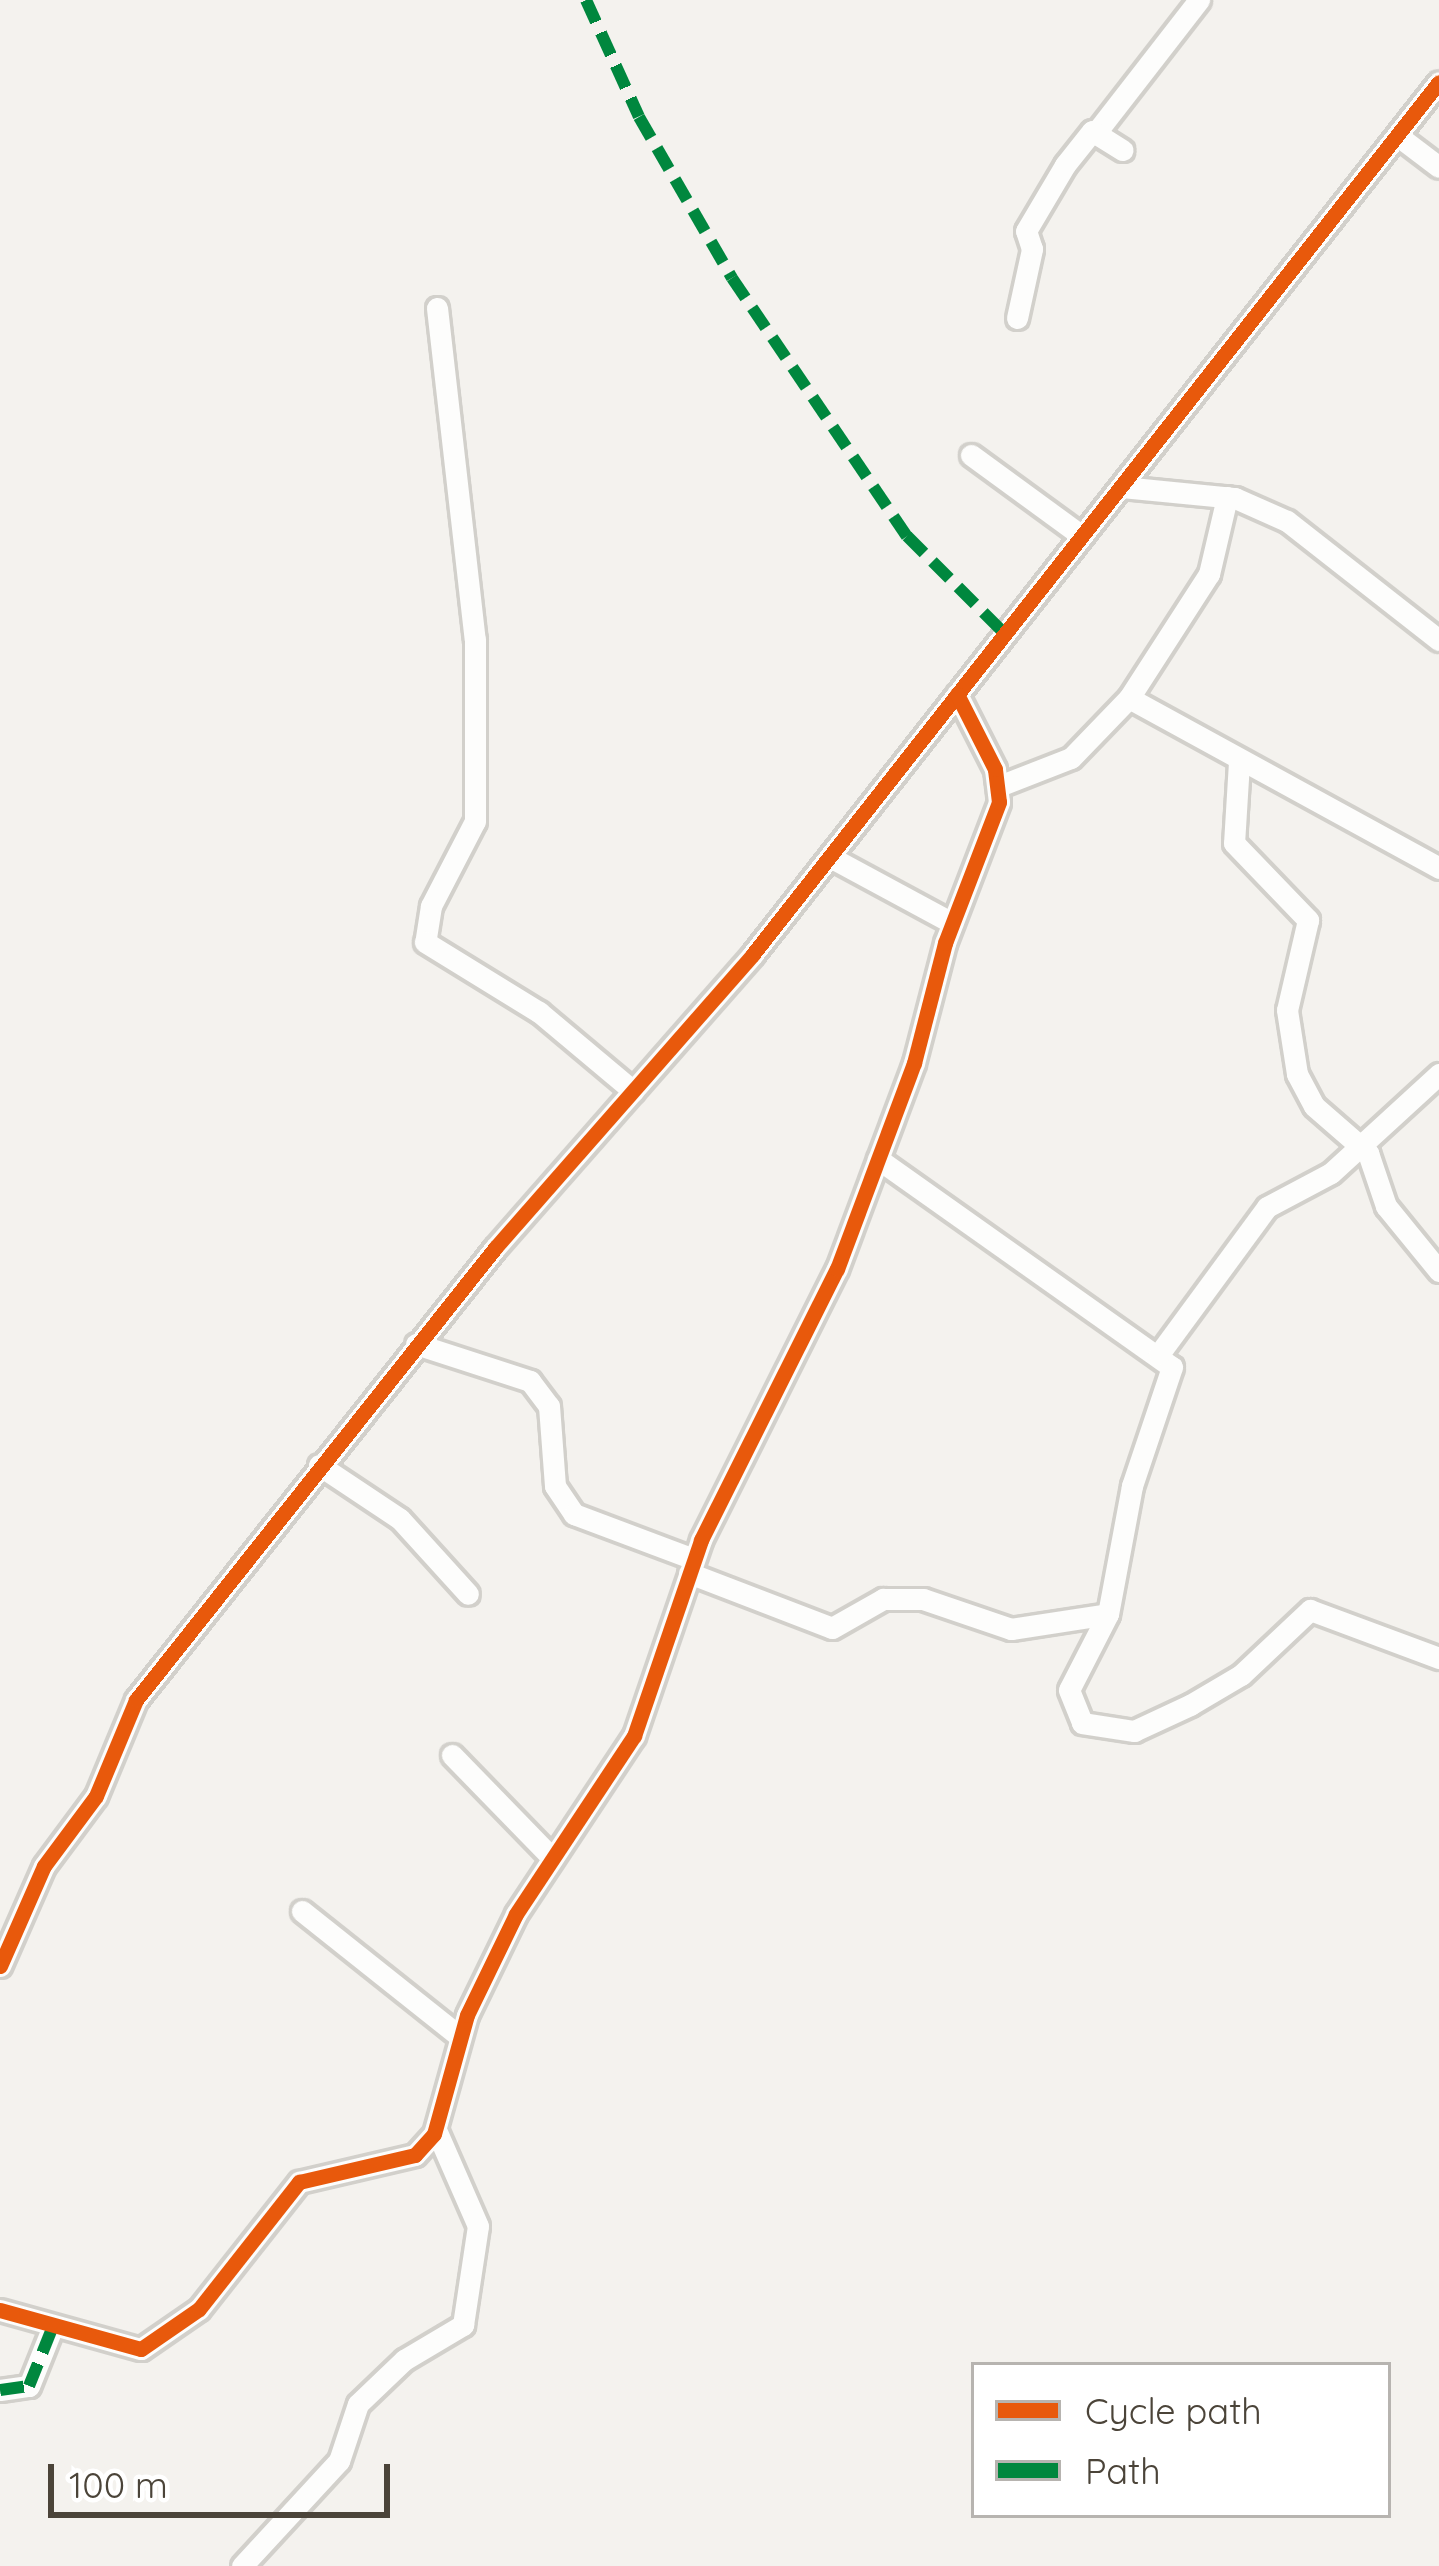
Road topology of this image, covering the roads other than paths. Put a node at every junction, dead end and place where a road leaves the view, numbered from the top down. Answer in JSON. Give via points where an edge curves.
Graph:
{"nodes":[{"id":1,"x":1199,"y":0,"type":"edge"},
{"id":2,"x":1439,"y":82,"type":"edge"},
{"id":3,"x":1098,"y":130,"type":"junction"},
{"id":4,"x":1402,"y":139,"type":"junction"},
{"id":5,"x":1121,"y":150,"type":"dead end"},
{"id":6,"x":1439,"y":167,"type":"edge"},
{"id":7,"x":437,"y":308,"type":"dead end"},
{"id":8,"x":1017,"y":318,"type":"dead end"},
{"id":9,"x":970,"y":455,"type":"dead end"},
{"id":10,"x":1122,"y":487,"type":"junction"},
{"id":11,"x":1227,"y":497,"type":"junction"},
{"id":12,"x":1082,"y":536,"type":"junction"},
{"id":13,"x":1439,"y":640,"type":"edge"},
{"id":14,"x":957,"y":694,"type":"junction"},
{"id":15,"x":1129,"y":698,"type":"junction"},
{"id":16,"x":1240,"y":762,"type":"junction"},
{"id":17,"x":999,"y":786,"type":"junction"},
{"id":18,"x":830,"y":857,"type":"junction"},
{"id":19,"x":1439,"y":868,"type":"edge"},
{"id":20,"x":952,"y":923,"type":"junction"},
{"id":21,"x":1439,"y":1075,"type":"edge"},
{"id":22,"x":633,"y":1091,"type":"junction"},
{"id":23,"x":1359,"y":1144,"type":"junction"},
{"id":24,"x":878,"y":1160,"type":"junction"},
{"id":25,"x":1439,"y":1270,"type":"edge"},
{"id":26,"x":416,"y":1344,"type":"junction"},
{"id":27,"x":1159,"y":1354,"type":"junction"},
{"id":28,"x":319,"y":1465,"type":"junction"},
{"id":29,"x":691,"y":1566,"type":"junction"},
{"id":30,"x":468,"y":1594,"type":"dead end"},
{"id":31,"x":1108,"y":1615,"type":"junction"},
{"id":32,"x":1439,"y":1658,"type":"edge"},
{"id":33,"x":452,"y":1755,"type":"dead end"},
{"id":34,"x":552,"y":1858,"type":"junction"},
{"id":35,"x":302,"y":1911,"type":"dead end"},
{"id":36,"x":0,"y":1966,"type":"edge"},
{"id":37,"x":459,"y":2036,"type":"junction"},
{"id":38,"x":436,"y":2130,"type":"junction"},
{"id":39,"x":0,"y":2310,"type":"edge"},
{"id":40,"x":53,"y":2326,"type":"junction"},
{"id":41,"x":0,"y":2390,"type":"edge"},
{"id":42,"x":242,"y":2566,"type":"edge"}],
"edges":[{"from":1,"to":3,"type":"street"},
{"from":2,"to":4,"type":"street"},
{"from":3,"to":5,"type":"street"},
{"from":3,"to":8,"type":"street","via":[[1026,231],[1032,249]]},
{"from":4,"to":6,"type":"street"},
{"from":4,"to":10,"type":"street"},
{"from":7,"to":22,"type":"street","via":[[475,639],[475,821],[430,907],[425,942],[539,1012]]},
{"from":9,"to":12,"type":"street"},
{"from":10,"to":11,"type":"street"},
{"from":10,"to":12,"type":"street"},
{"from":11,"to":13,"type":"street","via":[[1302,530]]},
{"from":11,"to":15,"type":"street","via":[[1210,574]]},
{"from":12,"to":14,"type":"street"},
{"from":14,"to":17,"type":"street"},
{"from":14,"to":18,"type":"street"},
{"from":15,"to":16,"type":"street"},
{"from":15,"to":17,"type":"street","via":[[1071,758]]},
{"from":16,"to":19,"type":"street"},
{"from":16,"to":23,"type":"street","via":[[1234,843],[1308,920],[1286,1041],[1314,1106]]},
{"from":17,"to":20,"type":"street"},
{"from":18,"to":20,"type":"street"},
{"from":18,"to":22,"type":"street"},
{"from":20,"to":24,"type":"street"},
{"from":21,"to":23,"type":"street"},
{"from":22,"to":26,"type":"street"},
{"from":23,"to":25,"type":"street","via":[[1386,1206]]},
{"from":23,"to":27,"type":"street","via":[[1330,1173],[1268,1207]]},
{"from":24,"to":27,"type":"street","via":[[1108,1329]]},
{"from":24,"to":29,"type":"street","via":[[837,1269]]},
{"from":26,"to":28,"type":"street"},
{"from":26,"to":29,"type":"street","via":[[530,1381],[549,1406],[555,1486],[574,1514]]},
{"from":27,"to":31,"type":"street","via":[[1172,1367],[1170,1388],[1132,1486]]},
{"from":28,"to":30,"type":"street","via":[[400,1519]]},
{"from":28,"to":36,"type":"street","via":[[136,1700],[96,1796],[44,1866]]},
{"from":29,"to":31,"type":"street","via":[[820,1627],[883,1599],[922,1599],[1011,1629]]},
{"from":29,"to":34,"type":"street","via":[[634,1736]]},
{"from":31,"to":32,"type":"street","via":[[1069,1690],[1082,1723],[1110,1733],[1150,1724],[1241,1675],[1310,1610]]},
{"from":33,"to":34,"type":"street"},
{"from":34,"to":37,"type":"street"},
{"from":35,"to":37,"type":"street"},
{"from":37,"to":38,"type":"street"},
{"from":38,"to":40,"type":"street","via":[[415,2155],[298,2182],[199,2309],[141,2349]]},
{"from":38,"to":42,"type":"street","via":[[478,2226],[464,2325],[404,2360],[358,2404],[339,2461]]},
{"from":39,"to":40,"type":"street"},
{"from":40,"to":41,"type":"street","via":[[29,2386]]}]}
